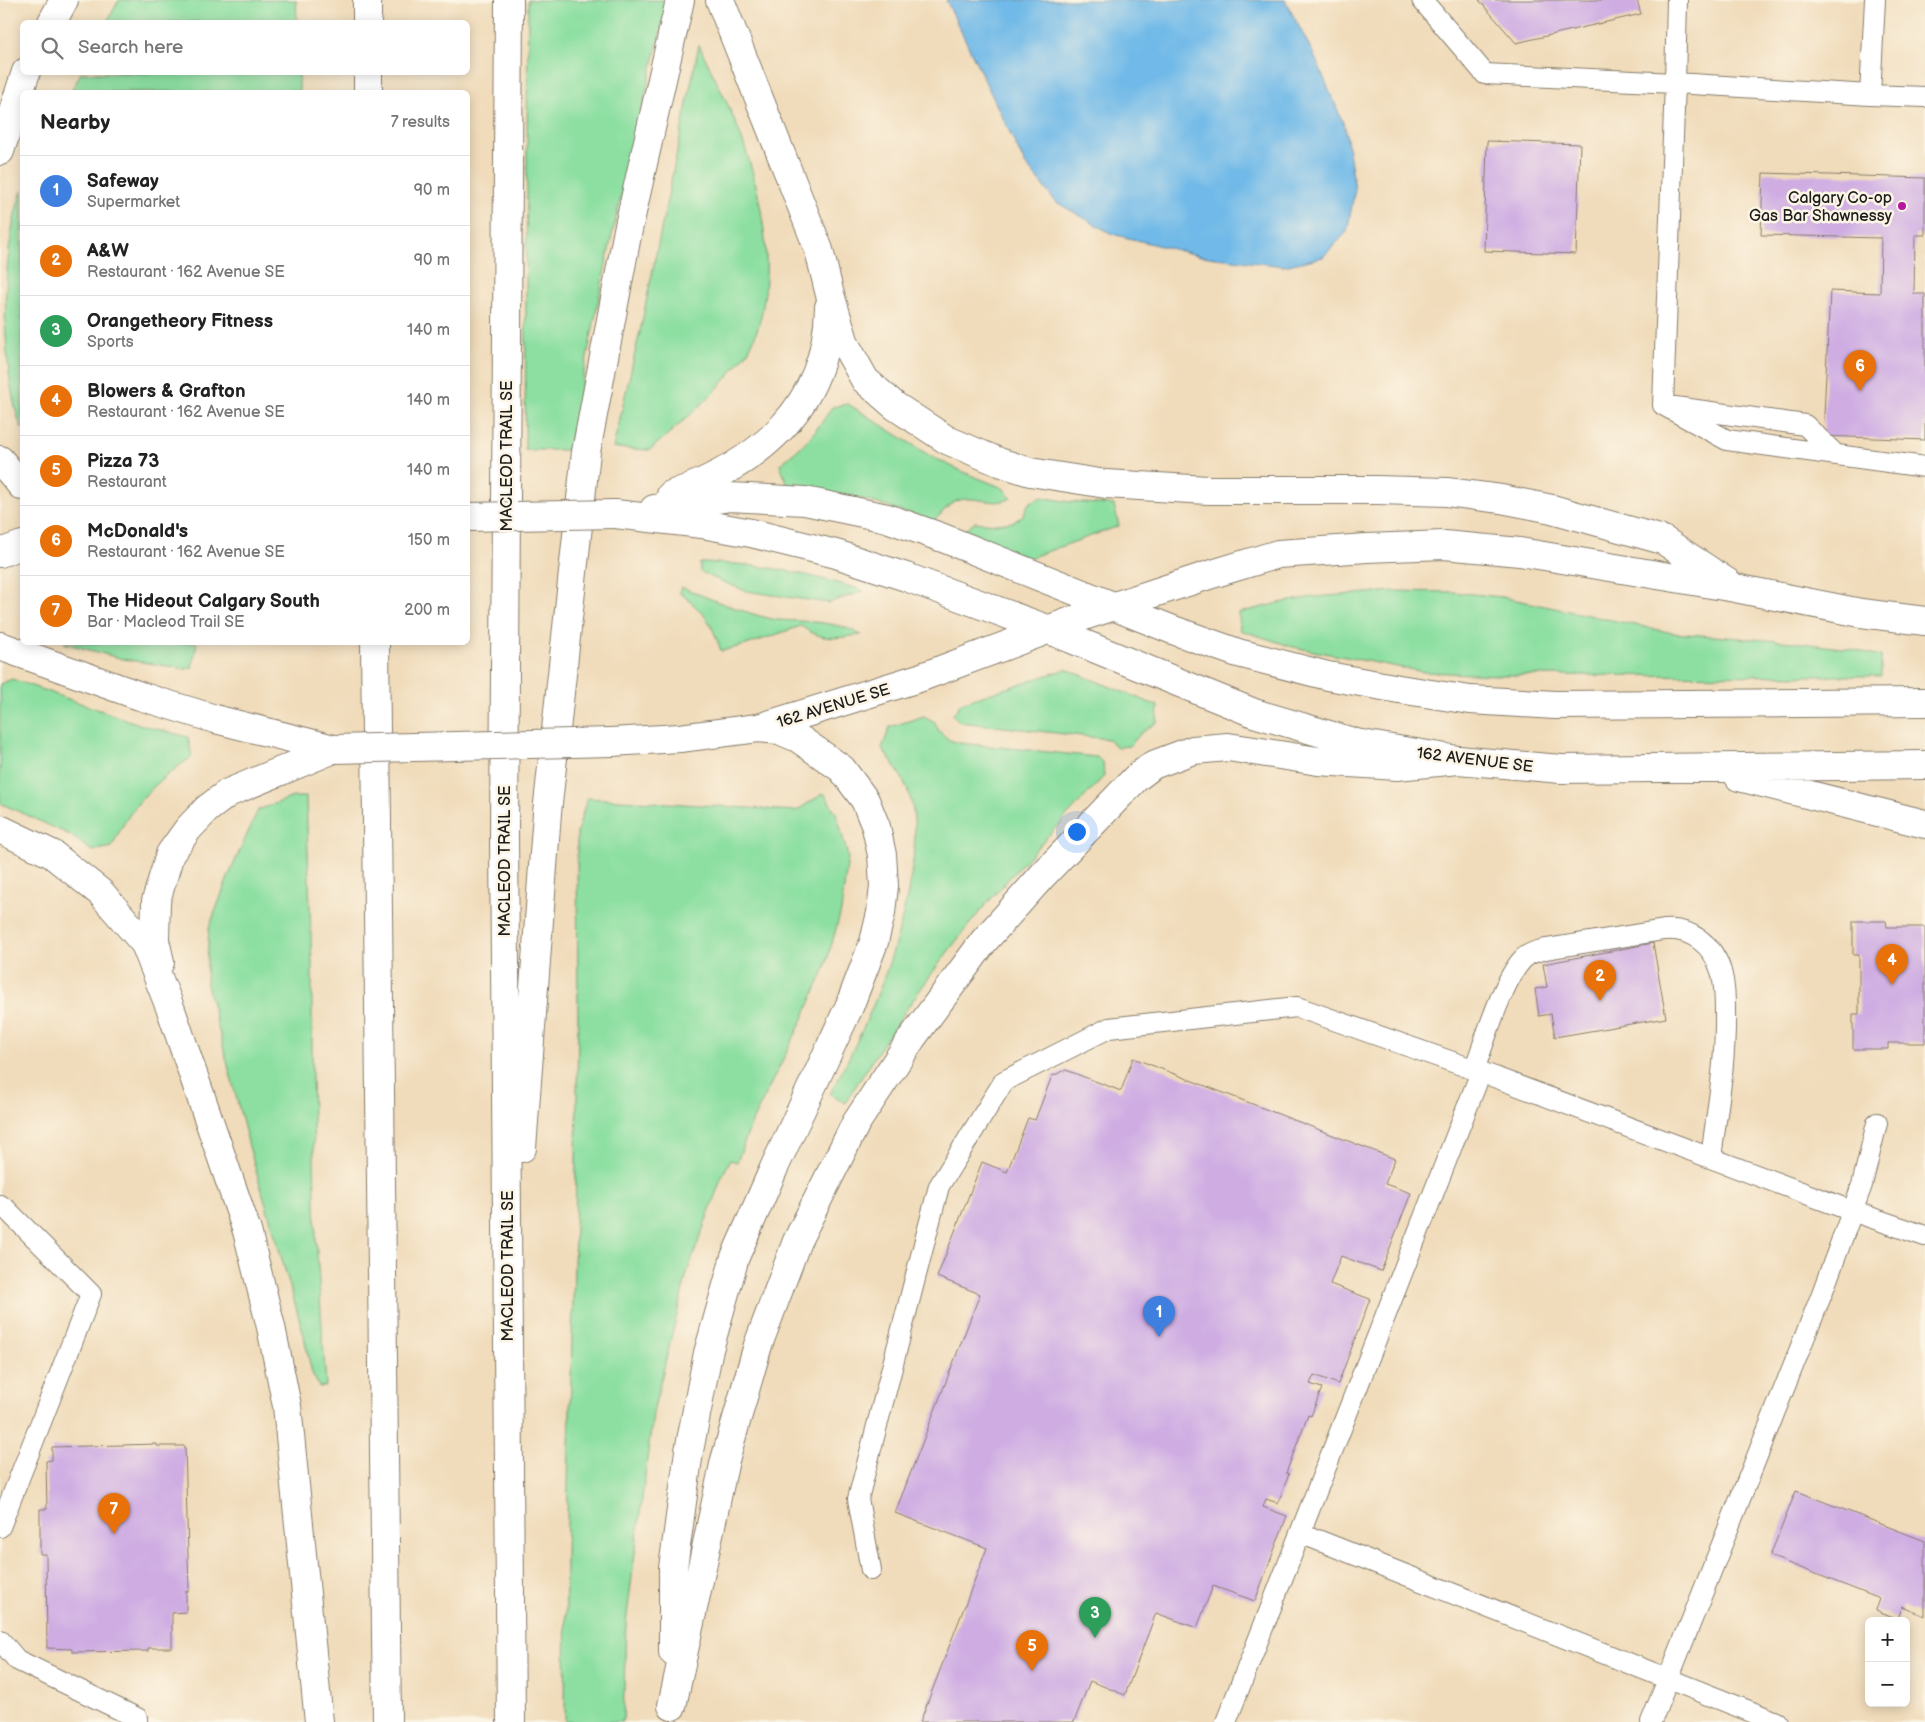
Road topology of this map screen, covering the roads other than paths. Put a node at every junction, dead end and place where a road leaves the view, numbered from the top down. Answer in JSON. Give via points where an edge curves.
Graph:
{"nodes":[{"id":1,"x":64,"y":0,"type":"edge"},
{"id":2,"x":367,"y":0,"type":"edge"},
{"id":3,"x":509,"y":0,"type":"edge"},
{"id":4,"x":680,"y":0,"type":"edge"},
{"id":5,"x":720,"y":0,"type":"edge"},
{"id":6,"x":1422,"y":0,"type":"edge"},
{"id":7,"x":1677,"y":0,"type":"edge"},
{"id":8,"x":1875,"y":0,"type":"edge"},
{"id":9,"x":53,"y":20,"type":"edge"},
{"id":10,"x":367,"y":20,"type":"edge"},
{"id":11,"x":23,"y":75,"type":"edge"},
{"id":12,"x":24,"y":75,"type":"edge"},
{"id":13,"x":368,"y":75,"type":"edge"},
{"id":14,"x":1676,"y":83,"type":"junction"},
{"id":15,"x":368,"y":90,"type":"edge"},
{"id":16,"x":1870,"y":94,"type":"junction"},
{"id":17,"x":1925,"y":97,"type":"edge"},
{"id":18,"x":0,"y":115,"type":"edge"},
{"id":19,"x":0,"y":150,"type":"edge"},
{"id":20,"x":829,"y":290,"type":"junction"},
{"id":21,"x":0,"y":460,"type":"edge"},
{"id":22,"x":1925,"y":467,"type":"edge"},
{"id":23,"x":20,"y":484,"type":"edge"},
{"id":24,"x":615,"y":514,"type":"junction"},
{"id":25,"x":470,"y":517,"type":"edge"},
{"id":26,"x":20,"y":547,"type":"edge"},
{"id":27,"x":0,"y":553,"type":"edge"},
{"id":28,"x":1735,"y":588,"type":"junction"},
{"id":29,"x":1114,"y":606,"type":"junction"},
{"id":30,"x":1925,"y":621,"type":"edge"},
{"id":31,"x":1047,"y":630,"type":"junction"},
{"id":32,"x":374,"y":645,"type":"edge"},
{"id":33,"x":0,"y":646,"type":"edge"},
{"id":34,"x":1925,"y":702,"type":"edge"},
{"id":35,"x":758,"y":728,"type":"junction"},
{"id":36,"x":334,"y":749,"type":"junction"},
{"id":37,"x":1458,"y":760,"type":"junction"},
{"id":38,"x":1925,"y":766,"type":"edge"},
{"id":39,"x":1702,"y":768,"type":"junction"},
{"id":40,"x":1925,"y":824,"type":"edge"},
{"id":41,"x":0,"y":829,"type":"edge"},
{"id":42,"x":171,"y":1010,"type":"junction"},
{"id":43,"x":1478,"y":1071,"type":"junction"},
{"id":44,"x":1877,"y":1123,"type":"dead end"},
{"id":45,"x":1711,"y":1158,"type":"junction"},
{"id":46,"x":0,"y":1206,"type":"edge"},
{"id":47,"x":1852,"y":1211,"type":"junction"},
{"id":48,"x":1925,"y":1236,"type":"edge"},
{"id":49,"x":508,"y":1342,"type":"junction"},
{"id":50,"x":0,"y":1527,"type":"edge"},
{"id":51,"x":1300,"y":1533,"type":"junction"},
{"id":52,"x":871,"y":1570,"type":"dead end"},
{"id":53,"x":0,"y":1640,"type":"edge"},
{"id":54,"x":1667,"y":1680,"type":"junction"},
{"id":55,"x":672,"y":1714,"type":"edge"},
{"id":56,"x":137,"y":1722,"type":"edge"},
{"id":57,"x":319,"y":1722,"type":"edge"},
{"id":58,"x":387,"y":1722,"type":"edge"},
{"id":59,"x":511,"y":1722,"type":"edge"},
{"id":60,"x":1226,"y":1722,"type":"edge"},
{"id":61,"x":1651,"y":1722,"type":"edge"},
{"id":62,"x":1777,"y":1722,"type":"edge"}],
"edges":[{"from":1,"to":9,"type":"main road"},
{"from":2,"to":10,"type":"main road"},
{"from":3,"to":49,"type":"main road","name":"MACLEOD TRAIL SE","via":[[504,837]]},
{"from":4,"to":49,"type":"main road","via":[[628,230],[586,452],[547,814]]},
{"from":5,"to":20,"type":"main road","via":[[819,250]]},
{"from":6,"to":14,"type":"lane","via":[[1485,74]]},
{"from":7,"to":14,"type":"lane"},
{"from":8,"to":16,"type":"lane"},
{"from":11,"to":18,"type":"main road"},
{"from":12,"to":19,"type":"main road"},
{"from":13,"to":15,"type":"main road"},
{"from":14,"to":16,"type":"lane"},
{"from":14,"to":22,"type":"lane","via":[[1664,405],[1727,440]]},
{"from":16,"to":17,"type":"lane"},
{"from":20,"to":24,"type":"main road","via":[[828,331],[818,370],[802,404],[777,434],[746,459],[700,484]]},
{"from":20,"to":28,"type":"main road","via":[[845,344],[864,380],[895,406],[947,440],[999,462],[1030,472],[1106,484],[1208,490],[1430,492],[1501,499],[1552,509],[1663,540]]},
{"from":21,"to":23,"type":"main road"},
{"from":24,"to":25,"type":"main road","bridge":true},
{"from":24,"to":29,"type":"main road","via":[[730,497],[805,501],[887,518]]},
{"from":24,"to":31,"type":"main road","name":"162 AVENUE SE","via":[[751,532],[808,546],[906,577]]},
{"from":26,"to":27,"type":"main road"},
{"from":28,"to":29,"type":"main road","name":"162 AVENUE SE","via":[[1520,552],[1444,545],[1278,554]]},
{"from":28,"to":30,"type":"main road","name":"162 AVENUE SE"},
{"from":29,"to":31,"type":"main road","name":"162 AVENUE SE"},
{"from":29,"to":34,"type":"main road","via":[[1238,653],[1328,676],[1470,700],[1556,705]]},
{"from":31,"to":35,"type":"main road","name":"162 AVENUE SE","via":[[919,678]]},
{"from":31,"to":37,"type":"main road","name":"162 AVENUE SE","via":[[1254,713],[1356,742]]},
{"from":32,"to":58,"type":"main road"},
{"from":33,"to":36,"type":"main road","via":[[140,696]]},
{"from":35,"to":36,"type":"main road","name":"162 AVENUE SE","bridge":true,"via":[[680,738],[611,742]]},
{"from":35,"to":55,"type":"main road","via":[[779,730],[798,738],[842,769],[865,800],[876,826],[884,886],[874,942],[849,1007],[735,1257],[708,1353],[689,1451],[673,1568]]},
{"from":36,"to":42,"type":"main road","via":[[228,793],[207,809],[170,854],[156,901],[155,940]]},
{"from":37,"to":39,"type":"main road","name":"162 AVENUE SE","via":[[1561,769]]},
{"from":37,"to":55,"type":"main road","via":[[1387,766],[1318,761],[1228,747],[1193,750],[1153,765],[1136,778],[984,941],[912,1038],[856,1123],[797,1241],[758,1345],[725,1460]]},
{"from":38,"to":39,"type":"main road","name":"162 AVENUE SE"},
{"from":39,"to":40,"type":"main road"},
{"from":41,"to":42,"type":"main road","via":[[52,854],[101,893],[145,944]]},
{"from":42,"to":57,"type":"main road","via":[[247,1231],[287,1406]]},
{"from":43,"to":45,"type":"lane"},
{"from":43,"to":45,"type":"lane","via":[[1505,988],[1529,955],[1546,949],[1664,930],[1688,933],[1702,941],[1712,953],[1721,970],[1725,990],[1726,1044]]},
{"from":43,"to":51,"type":"lane"},
{"from":43,"to":52,"type":"lane","via":[[1297,1007],[1109,1028],[1004,1081],[939,1186],[858,1499]]},
{"from":44,"to":47,"type":"lane","via":[[1862,1185]]},
{"from":45,"to":47,"type":"lane"},
{"from":46,"to":50,"type":"lane","via":[[8,1210],[91,1294]]},
{"from":47,"to":48,"type":"lane"},
{"from":47,"to":54,"type":"lane"},
{"from":49,"to":59,"type":"main road","name":"MACLEOD TRAIL SE"},
{"from":51,"to":54,"type":"lane"},
{"from":51,"to":60,"type":"lane"},
{"from":53,"to":56,"type":"lane","via":[[17,1660],[137,1718]]},
{"from":54,"to":61,"type":"lane"},
{"from":54,"to":62,"type":"lane"}]}
